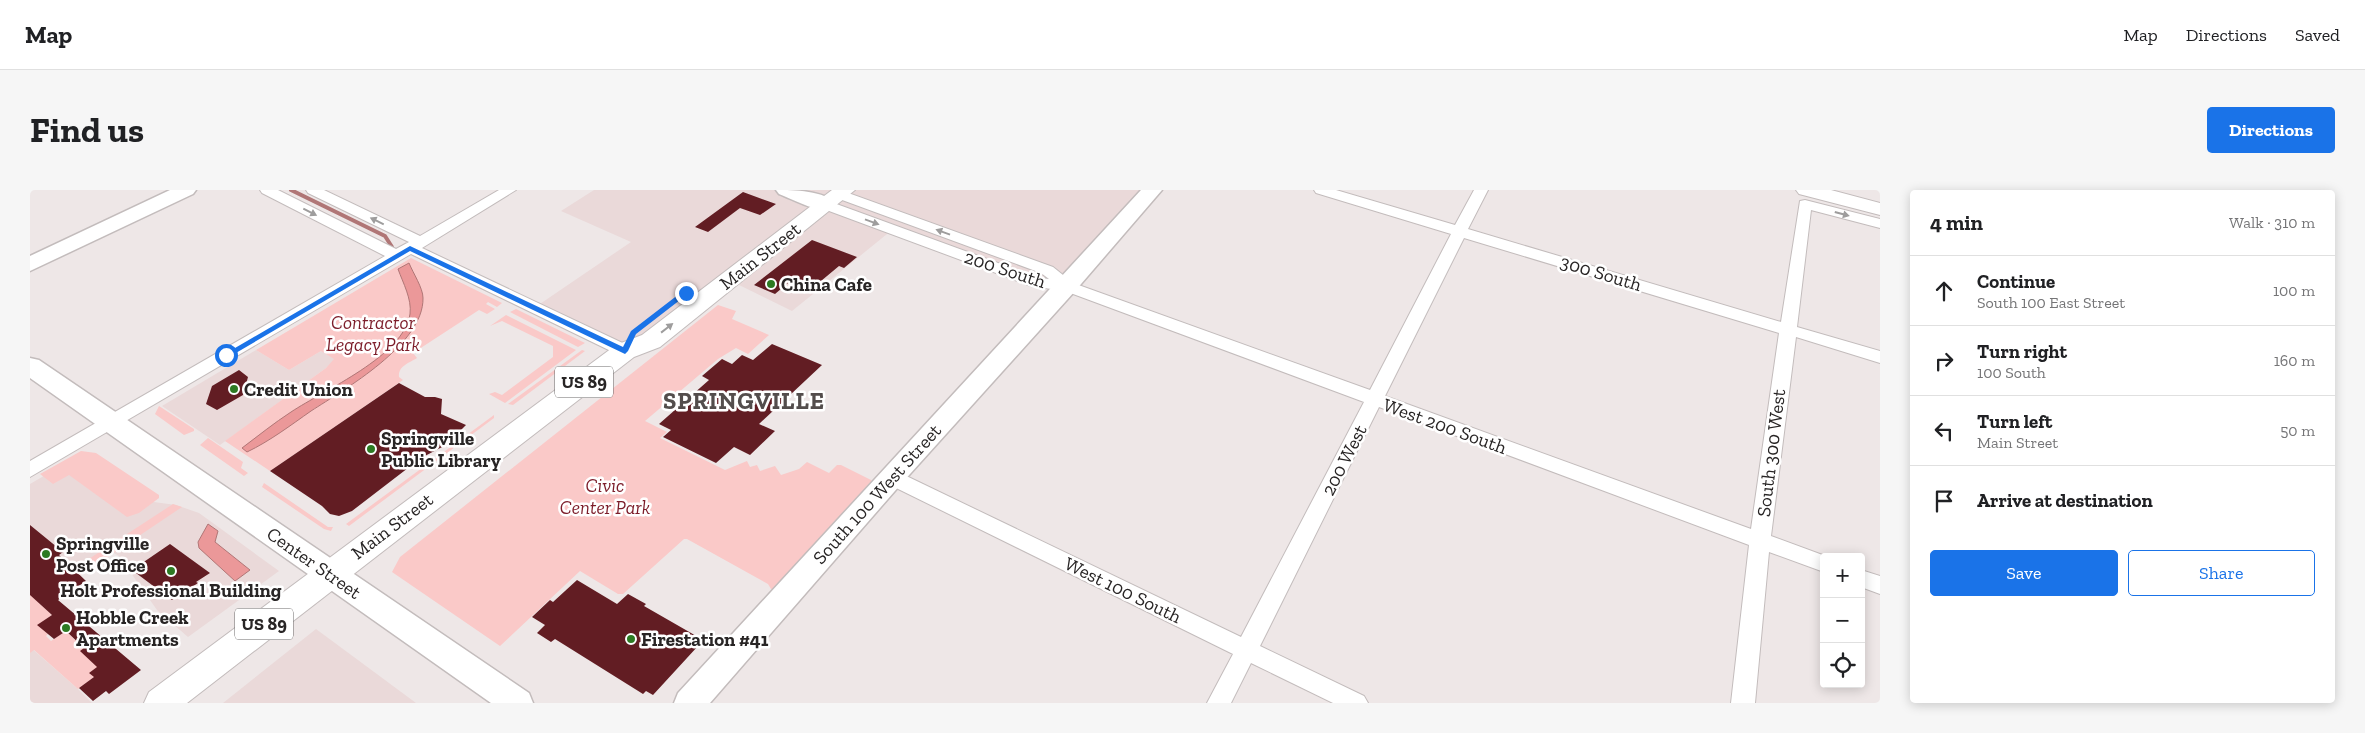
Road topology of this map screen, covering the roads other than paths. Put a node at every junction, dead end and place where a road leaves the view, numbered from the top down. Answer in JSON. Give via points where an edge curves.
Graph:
{"nodes":[{"id":1,"x":186,"y":190,"type":"edge"},
{"id":2,"x":267,"y":190,"type":"edge"},
{"id":3,"x":314,"y":190,"type":"edge"},
{"id":4,"x":509,"y":190,"type":"edge"},
{"id":5,"x":786,"y":190,"type":"edge"},
{"id":6,"x":1152,"y":190,"type":"edge"},
{"id":7,"x":1321,"y":190,"type":"edge"},
{"id":8,"x":1481,"y":190,"type":"edge"},
{"id":9,"x":828,"y":195,"type":"edge"},
{"id":10,"x":1805,"y":197,"type":"edge"},
{"id":11,"x":1880,"y":209,"type":"edge"},
{"id":12,"x":1880,"y":224,"type":"edge"},
{"id":13,"x":1460,"y":231,"type":"junction"},
{"id":14,"x":409,"y":249,"type":"junction"},
{"id":15,"x":30,"y":264,"type":"edge"},
{"id":16,"x":1067,"y":286,"type":"junction"},
{"id":17,"x":1787,"y":328,"type":"junction"},
{"id":18,"x":625,"y":351,"type":"junction"},
{"id":19,"x":1880,"y":357,"type":"edge"},
{"id":20,"x":30,"y":366,"type":"edge"},
{"id":21,"x":1375,"y":400,"type":"junction"},
{"id":22,"x":111,"y":422,"type":"junction"},
{"id":23,"x":30,"y":470,"type":"edge"},
{"id":24,"x":891,"y":477,"type":"junction"},
{"id":25,"x":1760,"y":541,"type":"junction"},
{"id":26,"x":1820,"y":563,"type":"edge"},
{"id":27,"x":330,"y":574,"type":"junction"},
{"id":28,"x":1865,"y":579,"type":"edge"},
{"id":29,"x":1880,"y":585,"type":"edge"},
{"id":30,"x":1245,"y":650,"type":"junction"},
{"id":31,"x":161,"y":703,"type":"edge"},
{"id":32,"x":517,"y":703,"type":"edge"},
{"id":33,"x":690,"y":703,"type":"edge"},
{"id":34,"x":1219,"y":703,"type":"edge"},
{"id":35,"x":1356,"y":703,"type":"edge"},
{"id":36,"x":1743,"y":703,"type":"edge"}],
"edges":[{"from":1,"to":15,"type":"street"},
{"from":2,"to":14,"type":"street","one_way":true},
{"from":14,"to":3,"type":"street","one_way":true},
{"from":4,"to":14,"type":"street"},
{"from":5,"to":9,"type":"street","name":"200 South"},
{"from":6,"to":16,"type":"street","name":"South 100 West Street"},
{"from":7,"to":13,"type":"street","name":"300 South"},
{"from":8,"to":13,"type":"street","name":"200 West"},
{"from":9,"to":16,"type":"street","name":"200 South","via":[[1037,284]]},
{"from":9,"to":18,"type":"main road","name":"Main Street","number":"US 89","via":[[633,333]]},
{"from":10,"to":11,"type":"main road"},
{"from":10,"to":12,"type":"street","one_way":true},
{"from":10,"to":17,"type":"street","name":"South 300 West"},
{"from":13,"to":17,"type":"street","name":"300 South"},
{"from":13,"to":21,"type":"street","name":"200 West"},
{"from":14,"to":18,"type":"street"},
{"from":14,"to":22,"type":"street"},
{"from":16,"to":21,"type":"street","name":"West 200 South"},
{"from":16,"to":24,"type":"street","name":"South 100 West Street"},
{"from":17,"to":19,"type":"street","name":"300 South"},
{"from":17,"to":25,"type":"street","name":"South 300 West"},
{"from":18,"to":27,"type":"main road","name":"Main Street","number":"US 89"},
{"from":20,"to":22,"type":"street","name":"Center Street"},
{"from":21,"to":25,"type":"street","name":"West 200 South"},
{"from":21,"to":30,"type":"street","name":"200 West"},
{"from":22,"to":23,"type":"street"},
{"from":22,"to":27,"type":"street","name":"Center Street"},
{"from":24,"to":30,"type":"street","name":"West 100 South"},
{"from":24,"to":33,"type":"street","name":"South 100 West Street"},
{"from":25,"to":26,"type":"street","name":"West 200 South"},
{"from":25,"to":36,"type":"street","name":"South 300 West"},
{"from":27,"to":31,"type":"main road","name":"Main Street","number":"US 89"},
{"from":27,"to":32,"type":"street","name":"Center Street"},
{"from":28,"to":29,"type":"street"},
{"from":30,"to":34,"type":"street","name":"200 West"},
{"from":30,"to":35,"type":"street","name":"West 100 South"}]}
